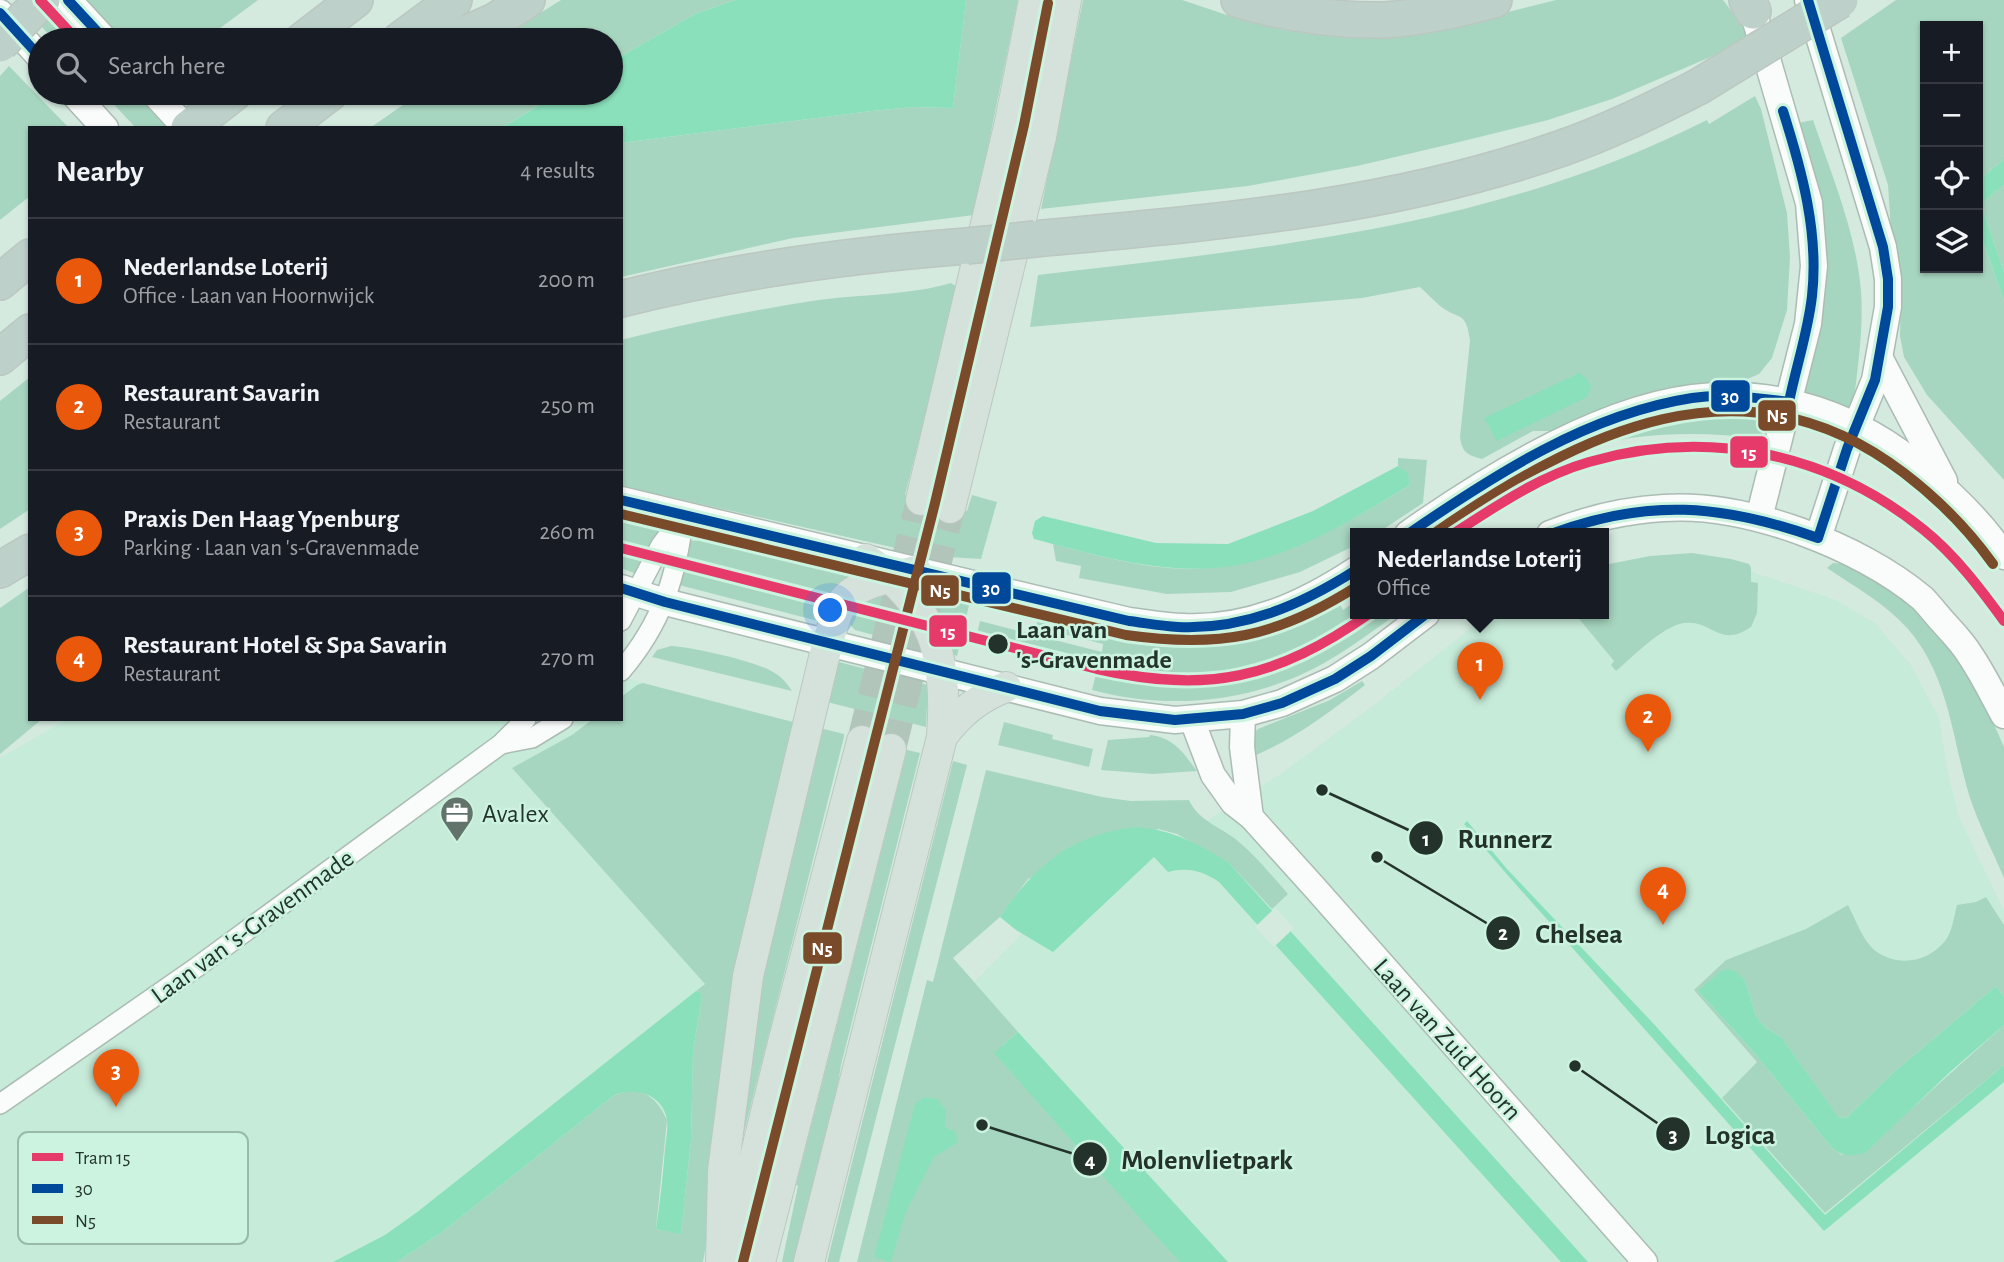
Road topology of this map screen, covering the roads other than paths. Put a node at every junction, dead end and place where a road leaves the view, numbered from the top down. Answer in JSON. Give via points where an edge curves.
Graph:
{"nodes":[{"id":1,"x":42,"y":0,"type":"edge"},
{"id":2,"x":68,"y":0,"type":"edge"},
{"id":3,"x":355,"y":0,"type":"edge"},
{"id":4,"x":454,"y":0,"type":"edge"},
{"id":5,"x":527,"y":0,"type":"edge"},
{"id":6,"x":1034,"y":0,"type":"edge"},
{"id":7,"x":1066,"y":0,"type":"edge"},
{"id":8,"x":1239,"y":0,"type":"edge"},
{"id":9,"x":1494,"y":0,"type":"edge"},
{"id":10,"x":1808,"y":0,"type":"edge"},
{"id":11,"x":1840,"y":0,"type":"edge"},
{"id":12,"x":1750,"y":6,"type":"edge"},
{"id":13,"x":0,"y":13,"type":"edge"},
{"id":14,"x":94,"y":28,"type":"edge"},
{"id":15,"x":319,"y":28,"type":"edge"},
{"id":16,"x":416,"y":28,"type":"edge"},
{"id":17,"x":479,"y":28,"type":"edge"},
{"id":18,"x":0,"y":44,"type":"edge"},
{"id":19,"x":28,"y":44,"type":"edge"},
{"id":20,"x":84,"y":105,"type":"edge"},
{"id":21,"x":168,"y":105,"type":"edge"},
{"id":22,"x":218,"y":105,"type":"edge"},
{"id":23,"x":315,"y":105,"type":"edge"},
{"id":24,"x":193,"y":124,"type":"edge"},
{"id":25,"x":103,"y":126,"type":"edge"},
{"id":26,"x":287,"y":126,"type":"edge"},
{"id":27,"x":28,"y":259,"type":"edge"},
{"id":28,"x":0,"y":282,"type":"edge"},
{"id":29,"x":623,"y":299,"type":"edge"},
{"id":30,"x":28,"y":334,"type":"edge"},
{"id":31,"x":0,"y":357,"type":"edge"},
{"id":32,"x":1880,"y":359,"type":"junction"},
{"id":33,"x":1789,"y":402,"type":"junction"},
{"id":34,"x":1857,"y":424,"type":"junction"},
{"id":35,"x":1951,"y":493,"type":"junction"},
{"id":36,"x":623,"y":500,"type":"edge"},
{"id":37,"x":921,"y":500,"type":"tunnel mouth"},
{"id":38,"x":950,"y":508,"type":"tunnel mouth"},
{"id":39,"x":684,"y":514,"type":"junction"},
{"id":40,"x":1759,"y":519,"type":"junction"},
{"id":41,"x":1417,"y":528,"type":"edge"},
{"id":42,"x":1565,"y":528,"type":"edge"},
{"id":43,"x":1818,"y":538,"type":"junction"},
{"id":44,"x":28,"y":553,"type":"edge"},
{"id":45,"x":2004,"y":556,"type":"edge"},
{"id":46,"x":866,"y":559,"type":"joint"},
{"id":47,"x":0,"y":570,"type":"edge"},
{"id":48,"x":1350,"y":573,"type":"edge"},
{"id":49,"x":903,"y":574,"type":"junction"},
{"id":50,"x":629,"y":591,"type":"edge"},
{"id":51,"x":665,"y":602,"type":"junction"},
{"id":52,"x":623,"y":614,"type":"edge"},
{"id":53,"x":1419,"y":619,"type":"edge"},
{"id":54,"x":828,"y":641,"type":"junction"},
{"id":55,"x":623,"y":669,"type":"edge"},
{"id":56,"x":942,"y":671,"type":"junction"},
{"id":57,"x":1006,"y":687,"type":"junction"},
{"id":58,"x":1243,"y":714,"type":"junction"},
{"id":59,"x":2004,"y":715,"type":"edge"},
{"id":60,"x":1192,"y":720,"type":"junction"},
{"id":61,"x":524,"y":721,"type":"edge"},
{"id":62,"x":560,"y":721,"type":"edge"},
{"id":63,"x":942,"y":737,"type":"junction"},
{"id":64,"x":862,"y":741,"type":"tunnel mouth"},
{"id":65,"x":501,"y":744,"type":"junction"},
{"id":66,"x":891,"y":749,"type":"tunnel mouth"},
{"id":67,"x":1251,"y":817,"type":"junction"},
{"id":68,"x":0,"y":1104,"type":"edge"},
{"id":69,"x":721,"y":1262,"type":"edge"},
{"id":70,"x":729,"y":1262,"type":"edge"},
{"id":71,"x":761,"y":1262,"type":"edge"},
{"id":72,"x":809,"y":1262,"type":"edge"},
{"id":73,"x":1645,"y":1262,"type":"edge"}],
"edges":[{"from":1,"to":18,"type":"highway","bridge":true},
{"from":2,"to":14,"type":"main road"},
{"from":3,"to":15,"type":"highway"},
{"from":4,"to":16,"type":"highway"},
{"from":5,"to":17,"type":"highway"},
{"from":6,"to":37,"type":"main road"},
{"from":7,"to":38,"type":"main road","via":[[1041,137]]},
{"from":8,"to":9,"type":"highway","via":[[1275,10],[1383,20]]},
{"from":10,"to":32,"type":"main road","via":[[1882,247],[1888,307]]},
{"from":11,"to":29,"type":"highway","bridge":true,"via":[[1698,87],[1632,119],[1563,148],[1449,181],[1280,214],[767,267]]},
{"from":12,"to":33,"type":"main road","via":[[1801,168],[1814,241],[1811,305]]},
{"from":13,"to":19,"type":"main road"},
{"from":20,"to":25,"type":"main road"},
{"from":21,"to":24,"type":"main road"},
{"from":22,"to":24,"type":"highway"},
{"from":23,"to":26,"type":"highway"},
{"from":27,"to":28,"type":"highway"},
{"from":30,"to":31,"type":"highway"},
{"from":32,"to":34,"type":"main road"},
{"from":32,"to":35,"type":"main road"},
{"from":33,"to":34,"type":"main road"},
{"from":33,"to":40,"type":"main road"},
{"from":33,"to":41,"type":"main road","via":[[1731,396],[1655,405],[1563,440]]},
{"from":34,"to":35,"type":"main road","via":[[1900,450]]},
{"from":34,"to":43,"type":"main road"},
{"from":35,"to":45,"type":"main road"},
{"from":36,"to":39,"type":"main road"},
{"from":39,"to":46,"type":"main road"},
{"from":39,"to":50,"type":"street"},
{"from":39,"to":51,"type":"street","via":[[678,563]]},
{"from":40,"to":42,"type":"main road","via":[[1707,509],[1665,508]]},
{"from":40,"to":43,"type":"main road"},
{"from":43,"to":59,"type":"main road","via":[[1870,563],[1922,599],[1969,652]]},
{"from":44,"to":47,"type":"highway"},
{"from":46,"to":49,"type":"main road"},
{"from":48,"to":49,"type":"main road","via":[[1279,612],[1218,627],[1129,621]]},
{"from":49,"to":54,"type":"main road","via":[[871,583],[846,598]]},
{"from":49,"to":56,"type":"main road","via":[[904,589],[920,611]]},
{"from":50,"to":51,"type":"main road"},
{"from":50,"to":52,"type":"street"},
{"from":51,"to":54,"type":"main road"},
{"from":51,"to":55,"type":"street"},
{"from":53,"to":58,"type":"main road","via":[[1335,679],[1282,703]]},
{"from":54,"to":56,"type":"main road"},
{"from":54,"to":69,"type":"main road","via":[[748,976],[723,1171]]},
{"from":56,"to":57,"type":"main road"},
{"from":56,"to":63,"type":"main road"},
{"from":57,"to":60,"type":"main road","via":[[1100,711]]},
{"from":57,"to":63,"type":"main road","via":[[970,706]]},
{"from":58,"to":60,"type":"main road"},
{"from":58,"to":67,"type":"street","via":[[1242,747]]},
{"from":60,"to":67,"type":"street","name":"Laan van Zuid Hoorn","via":[[1213,775],[1233,803]]},
{"from":61,"to":65,"type":"street","name":"Laan van 's-Gravenmade"},
{"from":62,"to":65,"type":"street","name":"Laan van 's-Gravenmade","via":[[532,738]]},
{"from":63,"to":72,"type":"main road"},
{"from":64,"to":70,"type":"main road"},
{"from":65,"to":68,"type":"street","name":"Laan van 's-Gravenmade","via":[[197,967]]},
{"from":66,"to":71,"type":"main road"},
{"from":67,"to":73,"type":"street","name":"Laan van Zuid Hoorn"}]}
